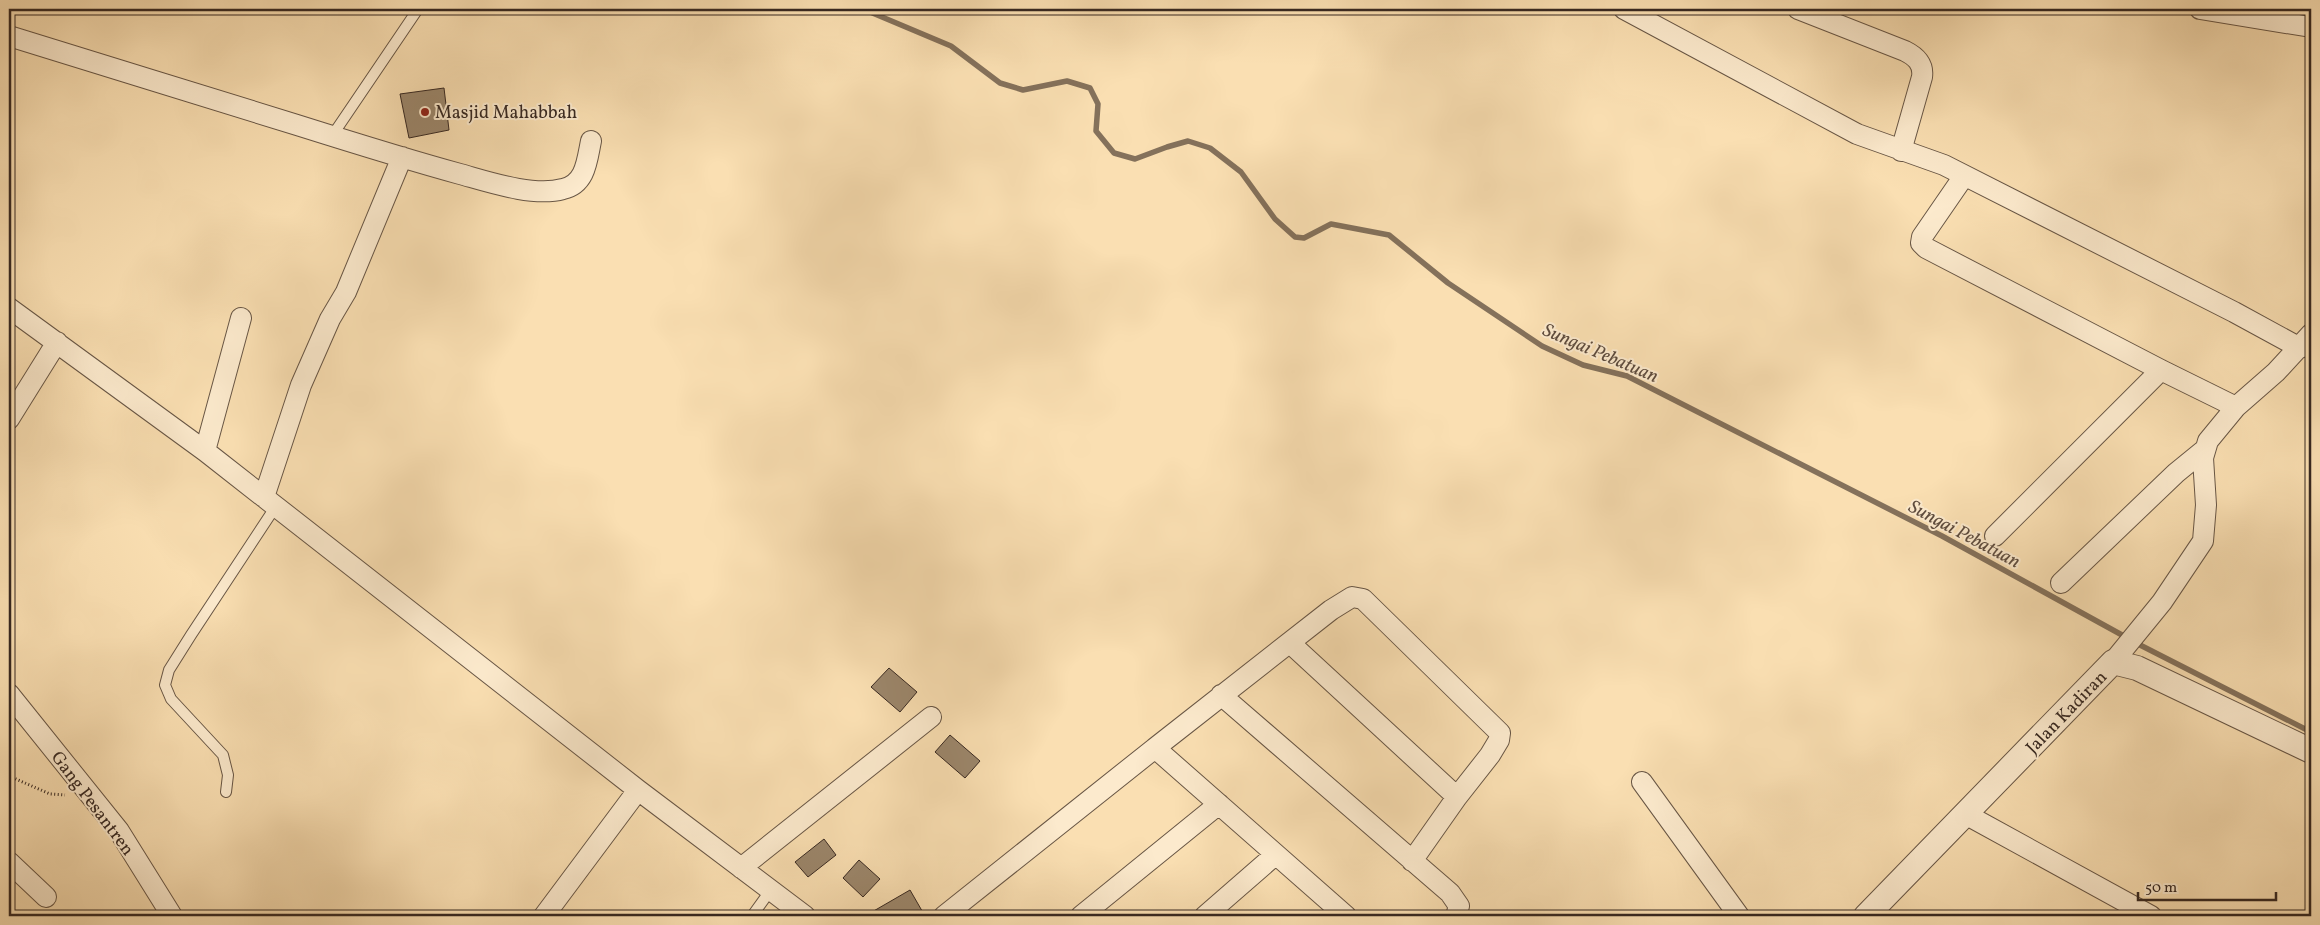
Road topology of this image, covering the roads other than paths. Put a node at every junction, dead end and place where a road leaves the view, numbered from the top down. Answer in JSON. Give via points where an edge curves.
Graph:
{"nodes":[{"id":1,"x":418,"y":9,"type":"edge"},
{"id":2,"x":1624,"y":9,"type":"edge"},
{"id":3,"x":1798,"y":9,"type":"edge"},
{"id":4,"x":2200,"y":9,"type":"edge"},
{"id":5,"x":2311,"y":28,"type":"edge"},
{"id":6,"x":9,"y":36,"type":"edge"},
{"id":7,"x":332,"y":136,"type":"junction"},
{"id":8,"x":591,"y":141,"type":"dead end"},
{"id":9,"x":1901,"y":151,"type":"junction"},
{"id":10,"x":402,"y":158,"type":"junction"},
{"id":11,"x":1964,"y":176,"type":"junction"},
{"id":12,"x":9,"y":308,"type":"edge"},
{"id":13,"x":241,"y":318,"type":"dead end"},
{"id":14,"x":2305,"y":341,"type":"edge"},
{"id":15,"x":58,"y":342,"type":"junction"},
{"id":16,"x":2161,"y":370,"type":"junction"},
{"id":17,"x":2236,"y":407,"type":"junction"},
{"id":18,"x":9,"y":419,"type":"edge"},
{"id":19,"x":2204,"y":451,"type":"junction"},
{"id":20,"x":205,"y":452,"type":"junction"},
{"id":21,"x":270,"y":502,"type":"junction"},
{"id":22,"x":1995,"y":536,"type":"dead end"},
{"id":23,"x":2061,"y":583,"type":"dead end"},
{"id":24,"x":1290,"y":642,"type":"junction"},
{"id":25,"x":2113,"y":662,"type":"junction"},
{"id":26,"x":9,"y":694,"type":"edge"},
{"id":27,"x":1221,"y":695,"type":"junction"},
{"id":28,"x":930,"y":717,"type":"dead end"},
{"id":29,"x":1155,"y":748,"type":"junction"},
{"id":30,"x":2311,"y":751,"type":"edge"},
{"id":31,"x":1642,"y":782,"type":"dead end"},
{"id":32,"x":638,"y":790,"type":"junction"},
{"id":33,"x":226,"y":792,"type":"dead end"},
{"id":34,"x":1457,"y":797,"type":"junction"},
{"id":35,"x":1220,"y":804,"type":"junction"},
{"id":36,"x":1966,"y":815,"type":"junction"},
{"id":37,"x":1275,"y":855,"type":"junction"},
{"id":38,"x":1412,"y":861,"type":"junction"},
{"id":39,"x":9,"y":862,"type":"edge"},
{"id":40,"x":741,"y":868,"type":"junction"},
{"id":41,"x":770,"y":891,"type":"junction"},
{"id":42,"x":46,"y":897,"type":"dead end"},
{"id":43,"x":954,"y":913,"type":"edge"},
{"id":44,"x":172,"y":916,"type":"edge"},
{"id":45,"x":544,"y":916,"type":"edge"},
{"id":46,"x":752,"y":916,"type":"edge"},
{"id":47,"x":805,"y":916,"type":"edge"},
{"id":48,"x":1081,"y":916,"type":"edge"},
{"id":49,"x":1208,"y":916,"type":"edge"},
{"id":50,"x":1346,"y":916,"type":"edge"},
{"id":51,"x":1456,"y":916,"type":"edge"},
{"id":52,"x":1739,"y":916,"type":"edge"},
{"id":53,"x":1866,"y":916,"type":"edge"},
{"id":54,"x":2151,"y":916,"type":"edge"}],
"edges":[{"from":1,"to":7,"type":"lane"},
{"from":2,"to":9,"type":"street","via":[[1857,134]]},
{"from":3,"to":9,"type":"street","via":[[1905,51],[1918,60],[1922,77]]},
{"from":4,"to":5,"type":"street"},
{"from":6,"to":7,"type":"street"},
{"from":7,"to":10,"type":"street"},
{"from":8,"to":10,"type":"street","via":[[580,180],[554,191],[493,183]]},
{"from":9,"to":11,"type":"street","via":[[1944,165]]},
{"from":10,"to":21,"type":"street","via":[[346,292],[330,319],[302,385]]},
{"from":11,"to":14,"type":"street"},
{"from":11,"to":16,"type":"street","via":[[1922,237],[1923,245]]},
{"from":12,"to":15,"type":"street"},
{"from":13,"to":20,"type":"street"},
{"from":14,"to":17,"type":"street"},
{"from":15,"to":18,"type":"street"},
{"from":15,"to":20,"type":"street"},
{"from":16,"to":17,"type":"street"},
{"from":16,"to":22,"type":"street"},
{"from":17,"to":19,"type":"street","via":[[2208,441]]},
{"from":19,"to":23,"type":"street","via":[[2176,473]]},
{"from":19,"to":25,"type":"street","via":[[2206,505],[2203,541],[2167,595]]},
{"from":20,"to":21,"type":"street"},
{"from":21,"to":32,"type":"street"},
{"from":21,"to":33,"type":"lane","via":[[169,670],[165,685],[171,699],[224,755],[228,774]]},
{"from":24,"to":27,"type":"street"},
{"from":24,"to":34,"type":"street"},
{"from":24,"to":34,"type":"street","via":[[1352,596],[1363,599],[1372,607],[1500,733],[1500,740],[1490,755]]},
{"from":25,"to":30,"type":"street","name":"Jalan Kadiran","via":[[2137,668]]},
{"from":25,"to":36,"type":"street","name":"Jalan Kadiran"},
{"from":26,"to":44,"type":"street","name":"Gang Pesantren","via":[[119,831]]},
{"from":27,"to":29,"type":"street"},
{"from":27,"to":38,"type":"street"},
{"from":28,"to":40,"type":"street"},
{"from":29,"to":35,"type":"street"},
{"from":29,"to":43,"type":"street"},
{"from":31,"to":52,"type":"street"},
{"from":32,"to":40,"type":"street"},
{"from":32,"to":45,"type":"street"},
{"from":34,"to":38,"type":"street"},
{"from":35,"to":37,"type":"street"},
{"from":35,"to":48,"type":"street"},
{"from":36,"to":53,"type":"street","name":"Jalan Kadiran"},
{"from":36,"to":54,"type":"street"},
{"from":37,"to":49,"type":"street"},
{"from":37,"to":50,"type":"street"},
{"from":38,"to":51,"type":"street","via":[[1456,899],[1459,909]]},
{"from":39,"to":42,"type":"street"},
{"from":40,"to":41,"type":"street"},
{"from":41,"to":46,"type":"lane"},
{"from":41,"to":47,"type":"street"}]}
